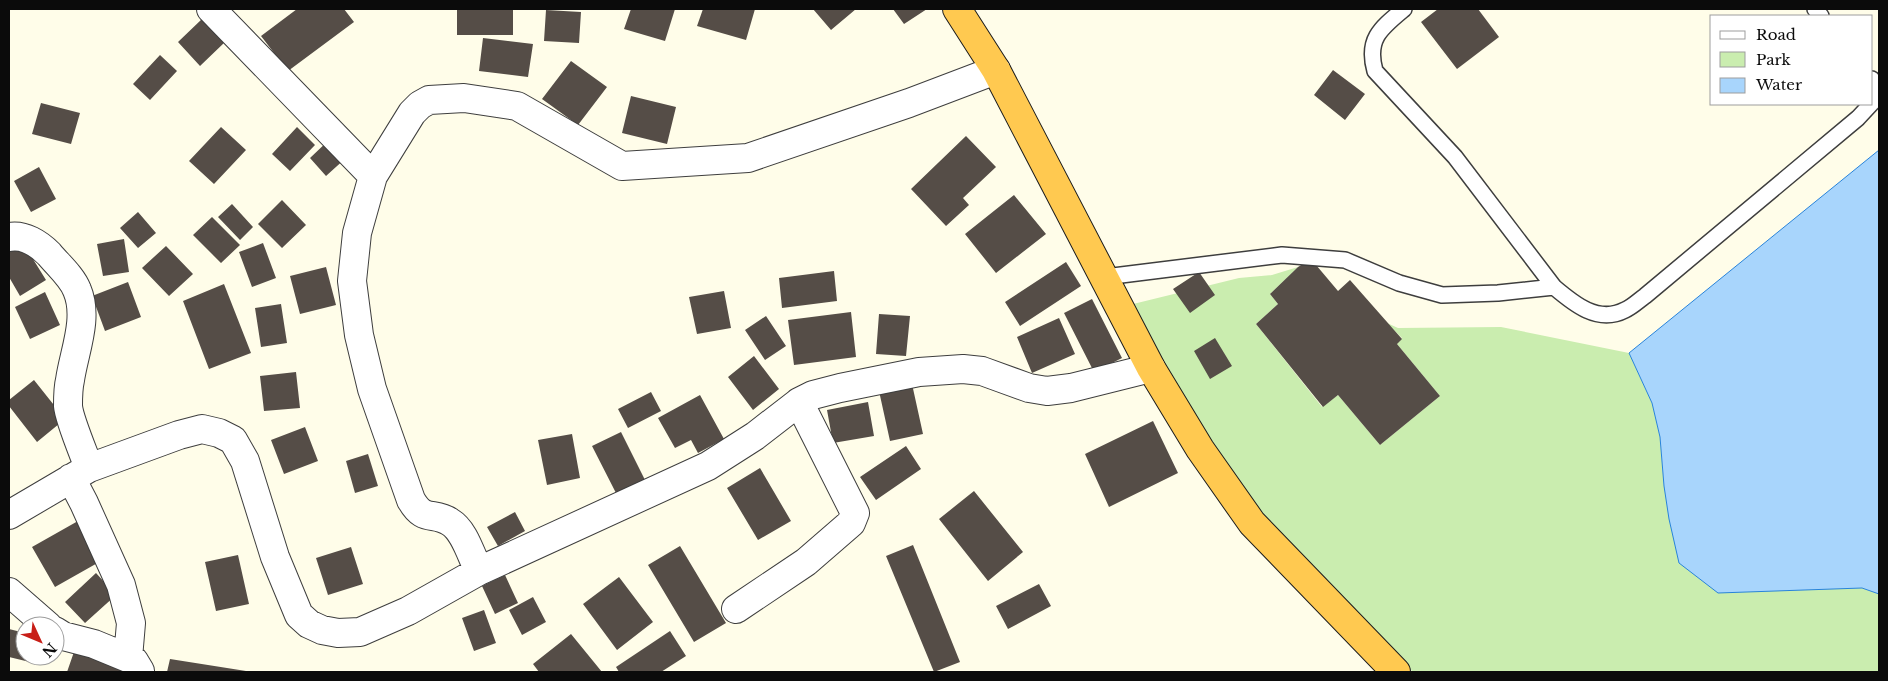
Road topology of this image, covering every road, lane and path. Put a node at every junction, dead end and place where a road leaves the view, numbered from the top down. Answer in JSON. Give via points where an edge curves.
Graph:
{"nodes":[{"id":1,"x":211,"y":9,"type":"edge"},
{"id":2,"x":957,"y":9,"type":"edge"},
{"id":3,"x":1404,"y":9,"type":"edge"},
{"id":4,"x":996,"y":70,"type":"junction"},
{"id":5,"x":1873,"y":81,"type":"edge"},
{"id":6,"x":1873,"y":98,"type":"edge"},
{"id":7,"x":1869,"y":105,"type":"edge"},
{"id":8,"x":373,"y":176,"type":"junction"},
{"id":9,"x":9,"y":237,"type":"edge"},
{"id":10,"x":1104,"y":277,"type":"junction"},
{"id":11,"x":1554,"y":287,"type":"junction"},
{"id":12,"x":1151,"y":368,"type":"junction"},
{"id":13,"x":799,"y":402,"type":"junction"},
{"id":14,"x":80,"y":473,"type":"junction"},
{"id":15,"x":9,"y":515,"type":"edge"},
{"id":16,"x":479,"y":571,"type":"junction"},
{"id":17,"x":9,"y":592,"type":"edge"},
{"id":18,"x":736,"y":609,"type":"dead end"},
{"id":19,"x":37,"y":616,"type":"edge"},
{"id":20,"x":65,"y":636,"type":"edge"},
{"id":21,"x":134,"y":665,"type":"edge"},
{"id":22,"x":1396,"y":672,"type":"edge"}],
"edges":[{"from":1,"to":8,"type":"street"},
{"from":2,"to":4,"type":"highway"},
{"from":3,"to":11,"type":"lane","via":[[1374,39],[1372,58],[1376,71],[1455,157]]},
{"from":4,"to":8,"type":"street","via":[[909,104],[748,158],[622,166],[517,106],[464,98],[429,100],[412,113]]},
{"from":4,"to":10,"type":"highway"},
{"from":5,"to":6,"type":"lane","via":[[1877,89]]},
{"from":7,"to":11,"type":"lane","via":[[1858,118],[1624,310],[1602,314],[1585,310]]},
{"from":8,"to":16,"type":"street","via":[[357,233],[352,281],[359,335],[372,389],[415,508],[423,515],[448,521],[459,530]]},
{"from":9,"to":14,"type":"street","via":[[27,239],[41,246],[77,289],[80,322],[69,380],[68,409]]},
{"from":10,"to":11,"type":"lane","via":[[1282,255],[1345,260],[1399,284],[1442,295]]},
{"from":10,"to":12,"type":"highway"},
{"from":12,"to":13,"type":"street","via":[[1047,391],[982,371],[919,372],[840,388]]},
{"from":12,"to":22,"type":"highway","via":[[1200,449],[1252,523]]},
{"from":13,"to":16,"type":"street","via":[[708,466]]},
{"from":13,"to":18,"type":"street","via":[[855,513],[851,523],[806,562]]},
{"from":14,"to":15,"type":"street"},
{"from":14,"to":16,"type":"street","via":[[202,429],[233,440],[245,462],[275,557],[299,615],[322,630],[360,632],[408,612]]},
{"from":14,"to":21,"type":"street","via":[[84,503],[121,584],[131,623]]},
{"from":17,"to":19,"type":"street"},
{"from":20,"to":21,"type":"street","via":[[94,644]]}]}
